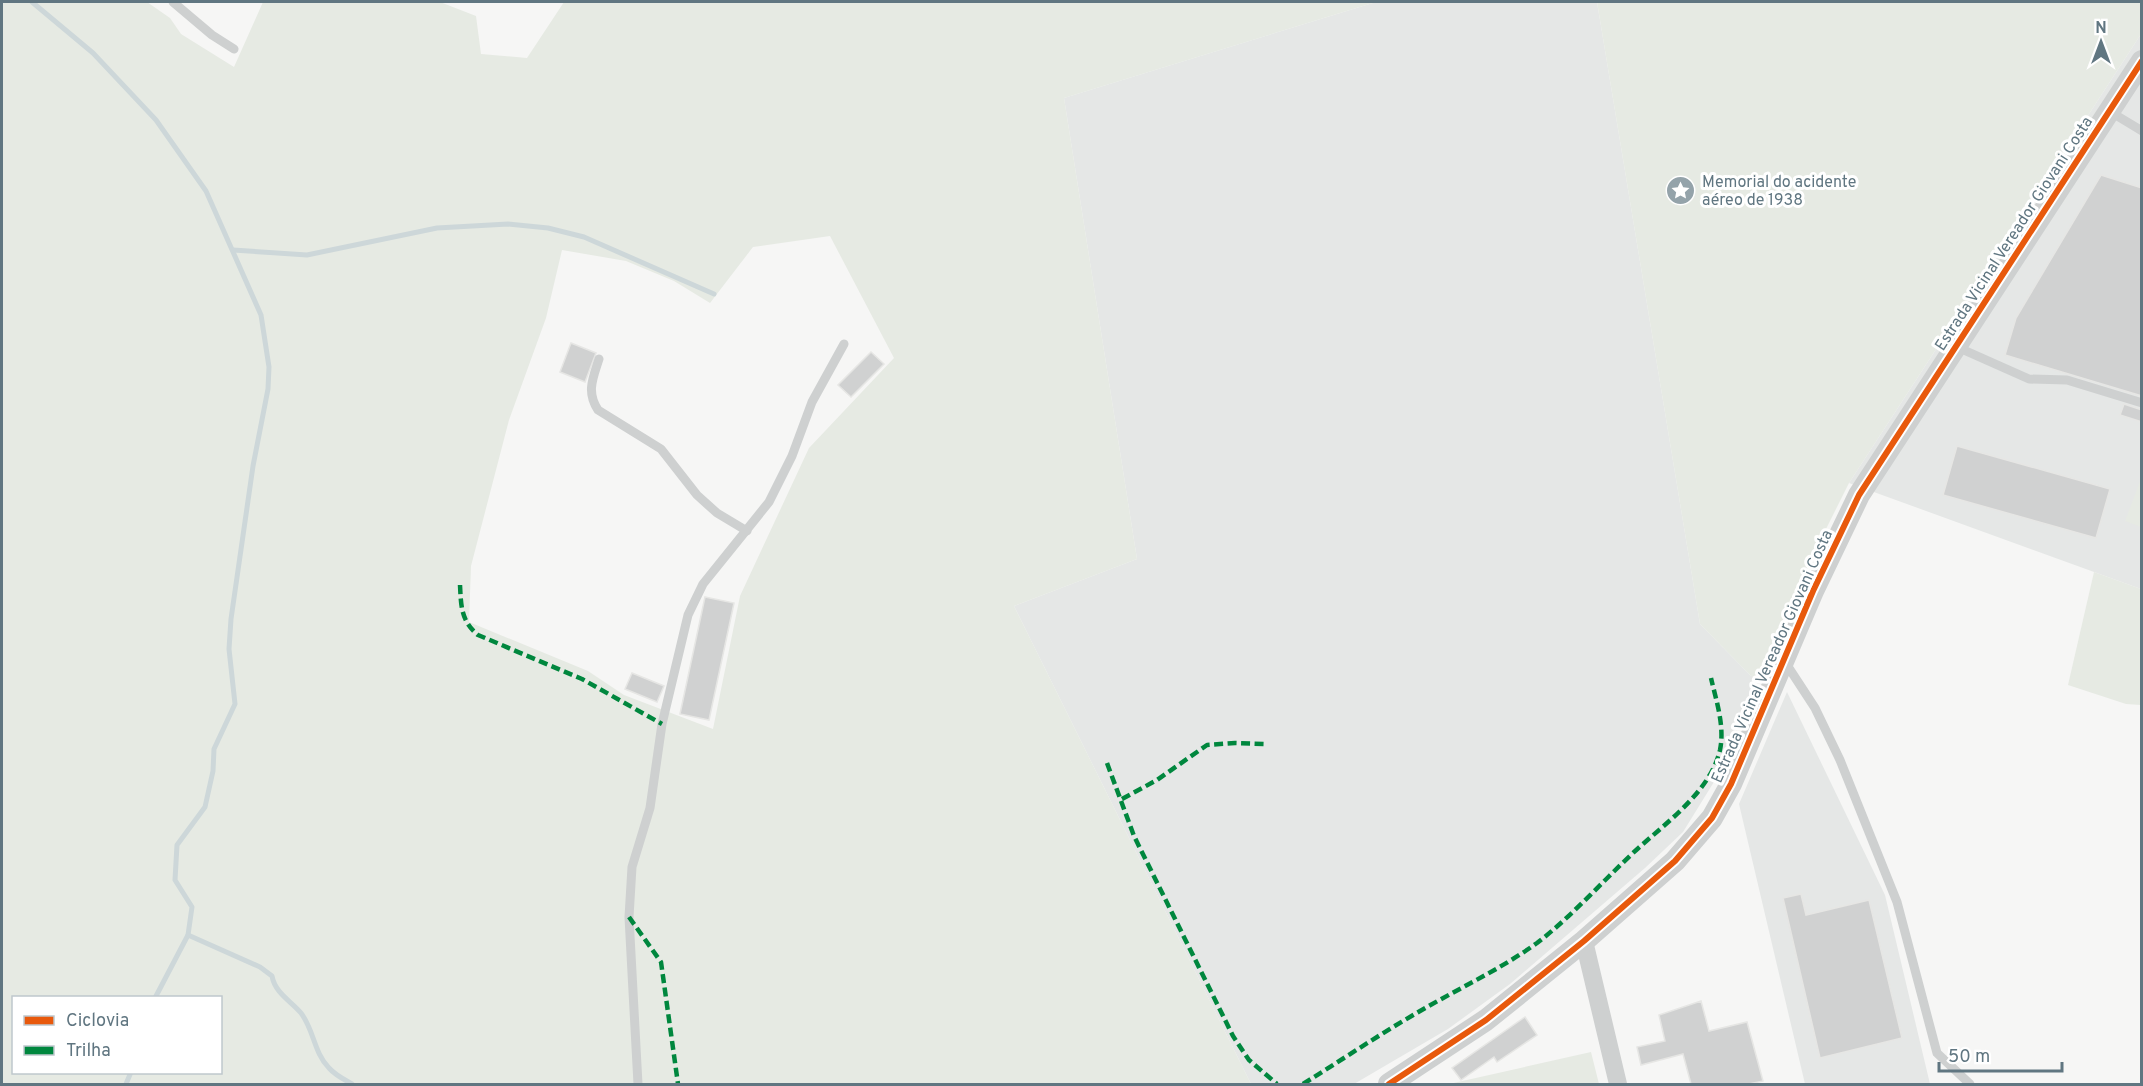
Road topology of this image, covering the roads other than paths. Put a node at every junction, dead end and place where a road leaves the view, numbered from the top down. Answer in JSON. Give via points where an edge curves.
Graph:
{"nodes":[{"id":1,"x":173,"y":2,"type":"edge"},
{"id":2,"x":234,"y":49,"type":"dead end"},
{"id":3,"x":2142,"y":61,"type":"edge"},
{"id":4,"x":2109,"y":111,"type":"junction"},
{"id":5,"x":2142,"y":131,"type":"edge"},
{"id":6,"x":844,"y":344,"type":"dead end"},
{"id":7,"x":1955,"y":346,"type":"junction"},
{"id":8,"x":599,"y":359,"type":"dead end"},
{"id":9,"x":2142,"y":403,"type":"edge"},
{"id":10,"x":747,"y":531,"type":"junction"},
{"id":11,"x":1784,"y":660,"type":"junction"},
{"id":12,"x":1584,"y":941,"type":"junction"},
{"id":13,"x":638,"y":1084,"type":"edge"},
{"id":14,"x":1389,"y":1084,"type":"edge"},
{"id":15,"x":1618,"y":1084,"type":"edge"},
{"id":16,"x":1970,"y":1084,"type":"edge"}],
"edges":[{"from":1,"to":2,"type":"lane"},
{"from":3,"to":4,"type":"street","name":"Estrada Vicinal Vereador Giovani Costa"},
{"from":4,"to":5,"type":"lane"},
{"from":4,"to":7,"type":"street","name":"Estrada Vicinal Vereador Giovani Costa"},
{"from":6,"to":10,"type":"lane","via":[[812,402],[769,502]]},
{"from":7,"to":9,"type":"lane","via":[[2029,379],[2067,380]]},
{"from":7,"to":11,"type":"street","name":"Estrada Vicinal Vereador Giovani Costa","via":[[1859,495]]},
{"from":8,"to":10,"type":"lane","via":[[590,387],[591,400],[598,410],[661,449],[696,495]]},
{"from":10,"to":13,"type":"lane","via":[[703,584],[688,615],[662,724],[650,808],[632,867],[629,917]]},
{"from":11,"to":12,"type":"street","name":"Estrada Vicinal Vereador Giovani Costa","via":[[1731,784],[1712,818],[1675,861]]},
{"from":11,"to":16,"type":"lane","via":[[1815,708],[1840,760],[1897,902],[1937,1053]]},
{"from":12,"to":14,"type":"street","name":"Estrada Vicinal Vereador Giovani Costa","via":[[1486,1020]]},
{"from":12,"to":15,"type":"street"}]}
